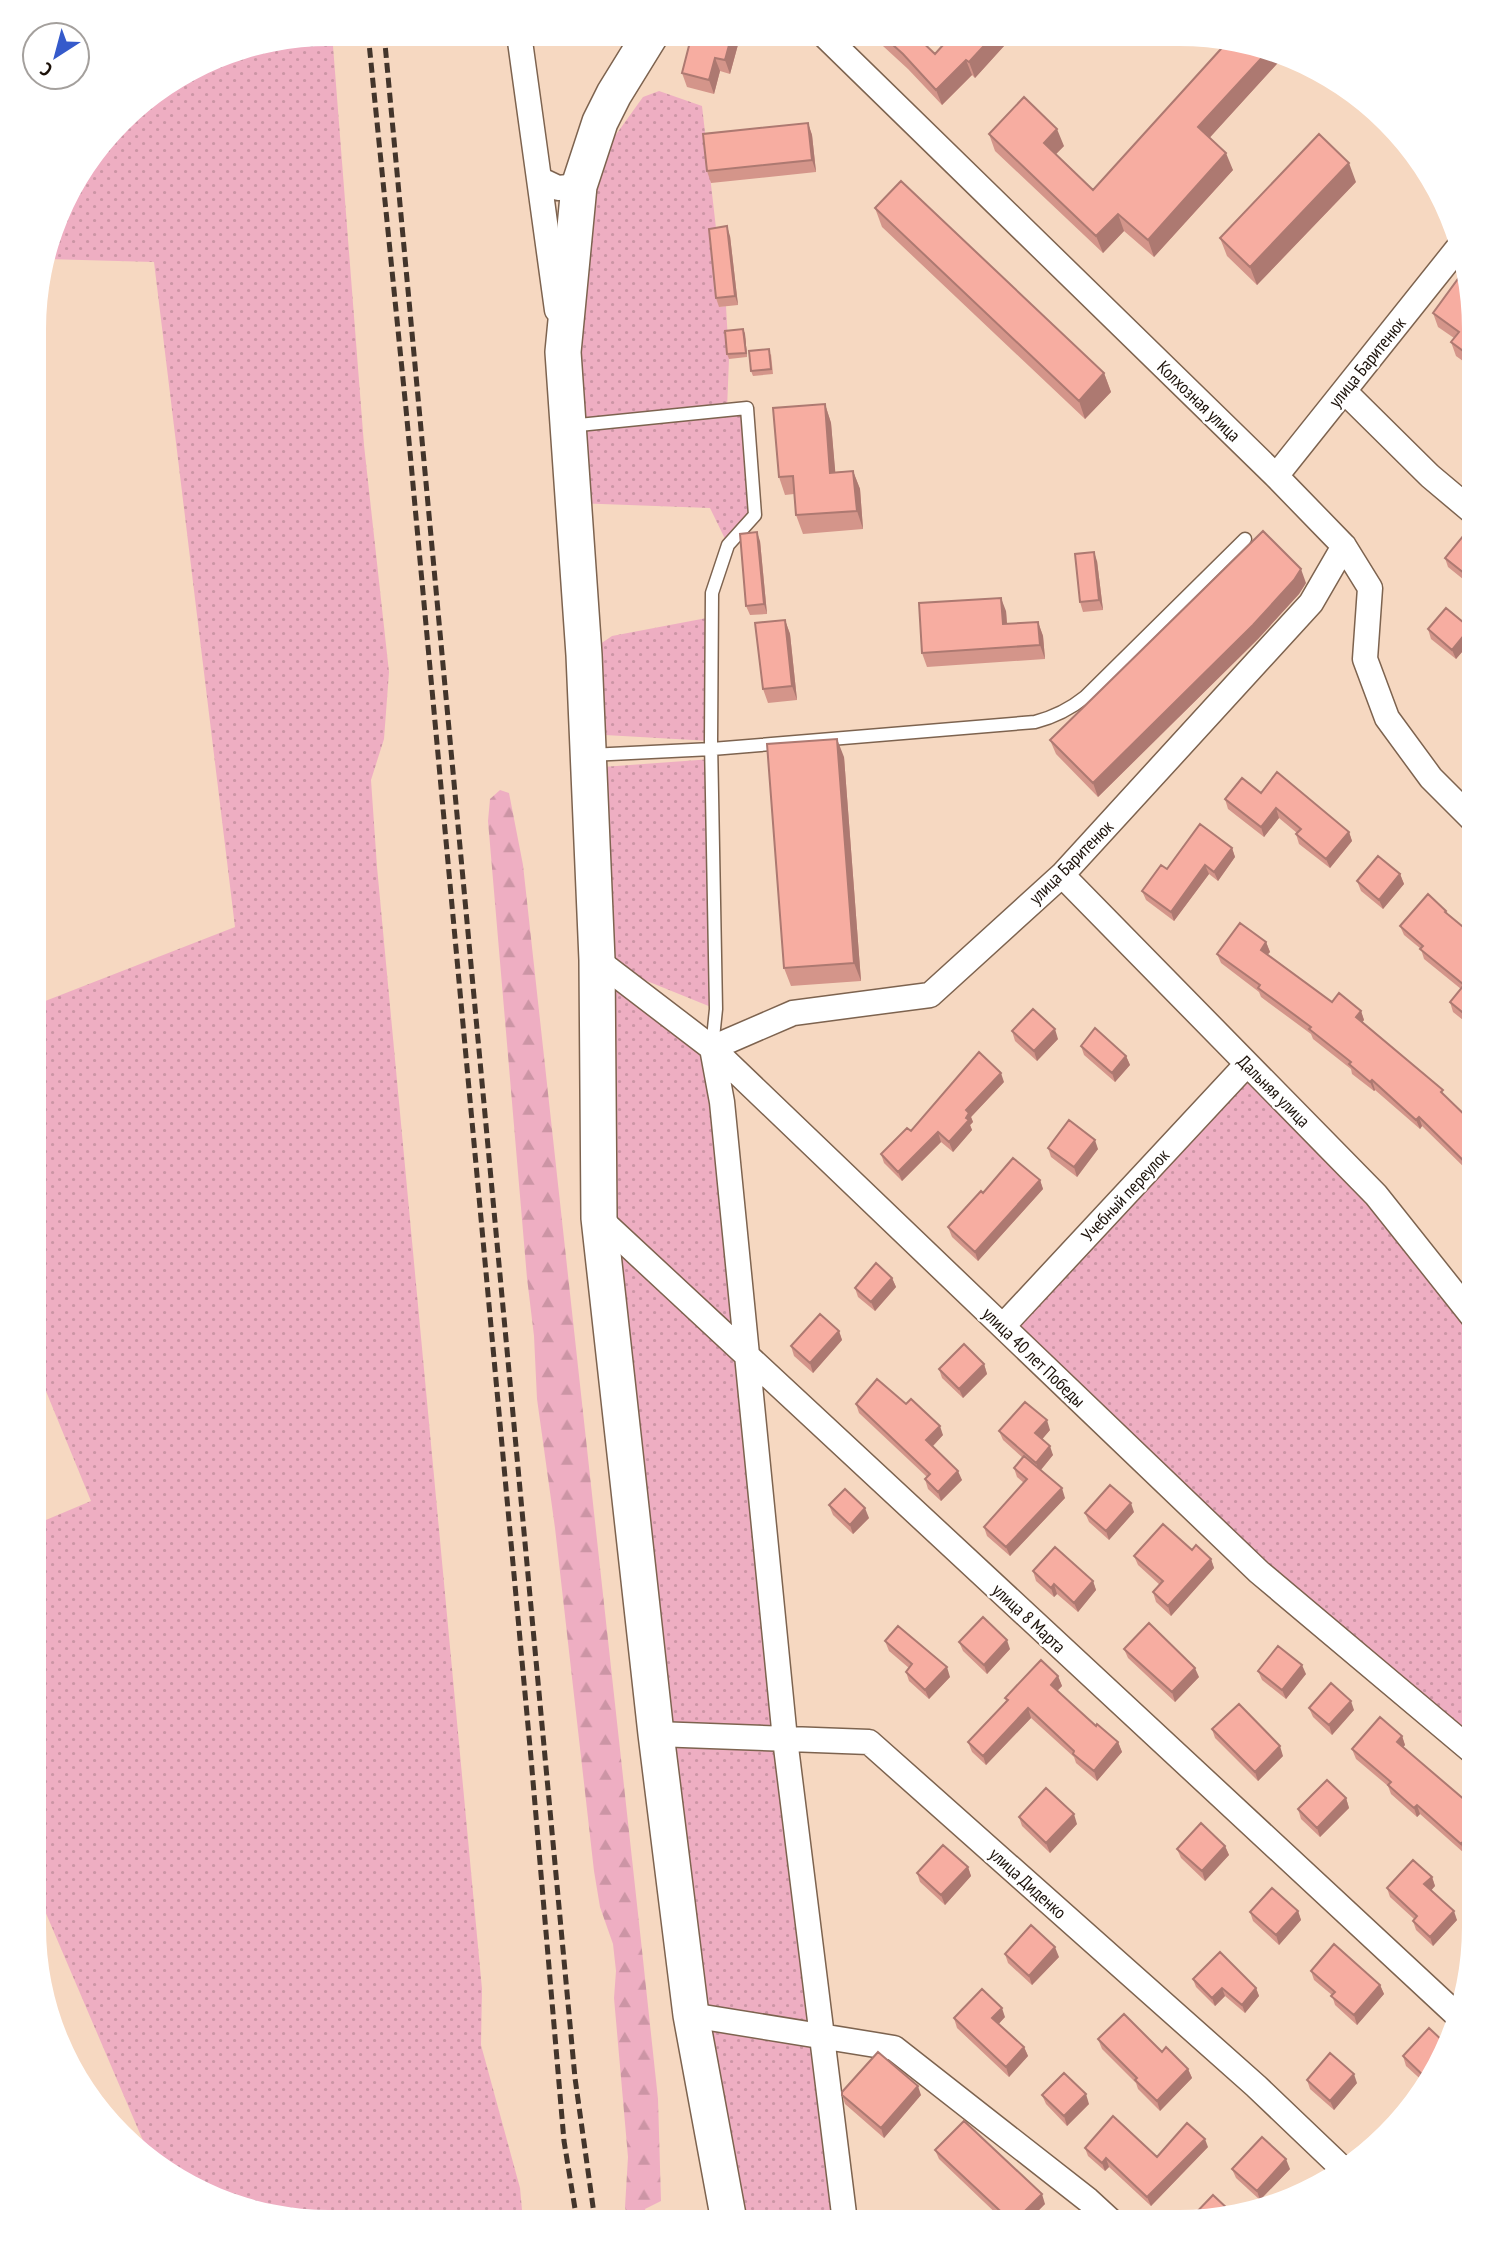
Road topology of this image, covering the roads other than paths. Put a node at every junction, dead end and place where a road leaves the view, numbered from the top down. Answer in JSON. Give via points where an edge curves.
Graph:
{"nodes":[{"id":1,"x":521,"y":46,"type":"edge"},
{"id":2,"x":644,"y":46,"type":"edge"},
{"id":3,"x":835,"y":46,"type":"edge"},
{"id":4,"x":539,"y":179,"type":"junction"},
{"id":5,"x":579,"y":186,"type":"junction"},
{"id":6,"x":1452,"y":255,"type":"edge"},
{"id":7,"x":563,"y":352,"type":"junction"},
{"id":8,"x":1344,"y":391,"type":"junction"},
{"id":9,"x":568,"y":426,"type":"junction"},
{"id":10,"x":1276,"y":476,"type":"junction"},
{"id":11,"x":1462,"y":503,"type":"edge"},
{"id":12,"x":1245,"y":539,"type":"dead end"},
{"id":13,"x":1344,"y":546,"type":"junction"},
{"id":14,"x":712,"y":749,"type":"junction"},
{"id":15,"x":588,"y":755,"type":"junction"},
{"id":16,"x":1462,"y":809,"type":"edge"},
{"id":17,"x":1062,"y":875,"type":"junction"},
{"id":18,"x":597,"y":960,"type":"junction"},
{"id":19,"x":712,"y":1048,"type":"junction"},
{"id":20,"x":1247,"y":1064,"type":"junction"},
{"id":21,"x":600,"y":1218,"type":"junction"},
{"id":22,"x":1462,"y":1303,"type":"edge"},
{"id":23,"x":1003,"y":1326,"type":"junction"},
{"id":24,"x":747,"y":1355,"type":"junction"},
{"id":25,"x":656,"y":1734,"type":"junction"},
{"id":26,"x":785,"y":1739,"type":"junction"},
{"id":27,"x":1462,"y":1743,"type":"edge"},
{"id":28,"x":1451,"y":2004,"type":"edge"},
{"id":29,"x":691,"y":2015,"type":"junction"},
{"id":30,"x":820,"y":2036,"type":"junction"},
{"id":31,"x":1336,"y":2163,"type":"edge"},
{"id":32,"x":731,"y":2210,"type":"edge"},
{"id":33,"x":843,"y":2210,"type":"edge"},
{"id":34,"x":1099,"y":2210,"type":"edge"}],
"edges":[{"from":1,"to":4,"type":"street"},
{"from":2,"to":5,"type":"street","via":[[609,103]]},
{"from":3,"to":10,"type":"street","name":"Колхозная улица"},
{"from":4,"to":5,"type":"street","via":[[558,188]]},
{"from":4,"to":7,"type":"street"},
{"from":5,"to":7,"type":"street"},
{"from":6,"to":8,"type":"street","name":"улица Баритенюк"},
{"from":7,"to":9,"type":"street"},
{"from":8,"to":10,"type":"street","name":"улица Баритенюк"},
{"from":8,"to":11,"type":"street"},
{"from":9,"to":14,"type":"lane","via":[[747,408],[755,515],[728,545],[712,593]]},
{"from":9,"to":15,"type":"street"},
{"from":10,"to":13,"type":"street","name":"Колхозная улица"},
{"from":12,"to":14,"type":"lane","via":[[1085,697],[1050,718]]},
{"from":13,"to":16,"type":"street","name":"Колхозная улица","via":[[1370,589],[1365,659],[1387,718],[1431,778]]},
{"from":13,"to":17,"type":"street","name":"улица Баритенюк","via":[[1311,603]]},
{"from":14,"to":15,"type":"lane"},
{"from":14,"to":19,"type":"lane","via":[[716,1009]]},
{"from":15,"to":18,"type":"street"},
{"from":17,"to":19,"type":"street","name":"улица Баритенюк","via":[[930,995],[793,1013]]},
{"from":17,"to":20,"type":"street","name":"Дальняя улица"},
{"from":18,"to":19,"type":"street","name":"улица 40 лет Победы"},
{"from":18,"to":21,"type":"street"},
{"from":19,"to":23,"type":"street","name":"улица 40 лет Победы"},
{"from":19,"to":24,"type":"street","via":[[722,1102]]},
{"from":20,"to":22,"type":"street","name":"Дальняя улица","via":[[1376,1195]]},
{"from":20,"to":23,"type":"street","name":"Учебный переулок"},
{"from":21,"to":24,"type":"street","name":"улица 8 Марта"},
{"from":21,"to":25,"type":"street"},
{"from":23,"to":27,"type":"street","name":"улица 40 лет Победы","via":[[1259,1572]]},
{"from":24,"to":26,"type":"street"},
{"from":24,"to":28,"type":"street","name":"улица 8 Марта"},
{"from":25,"to":26,"type":"street","name":"улица Диденко"},
{"from":25,"to":29,"type":"street"},
{"from":26,"to":30,"type":"street"},
{"from":26,"to":31,"type":"street","name":"улица Диденко","via":[[869,1742],[1256,2086]]},
{"from":29,"to":30,"type":"street"},
{"from":29,"to":32,"type":"street"},
{"from":30,"to":33,"type":"street"},
{"from":30,"to":34,"type":"street","via":[[894,2048]]}]}
